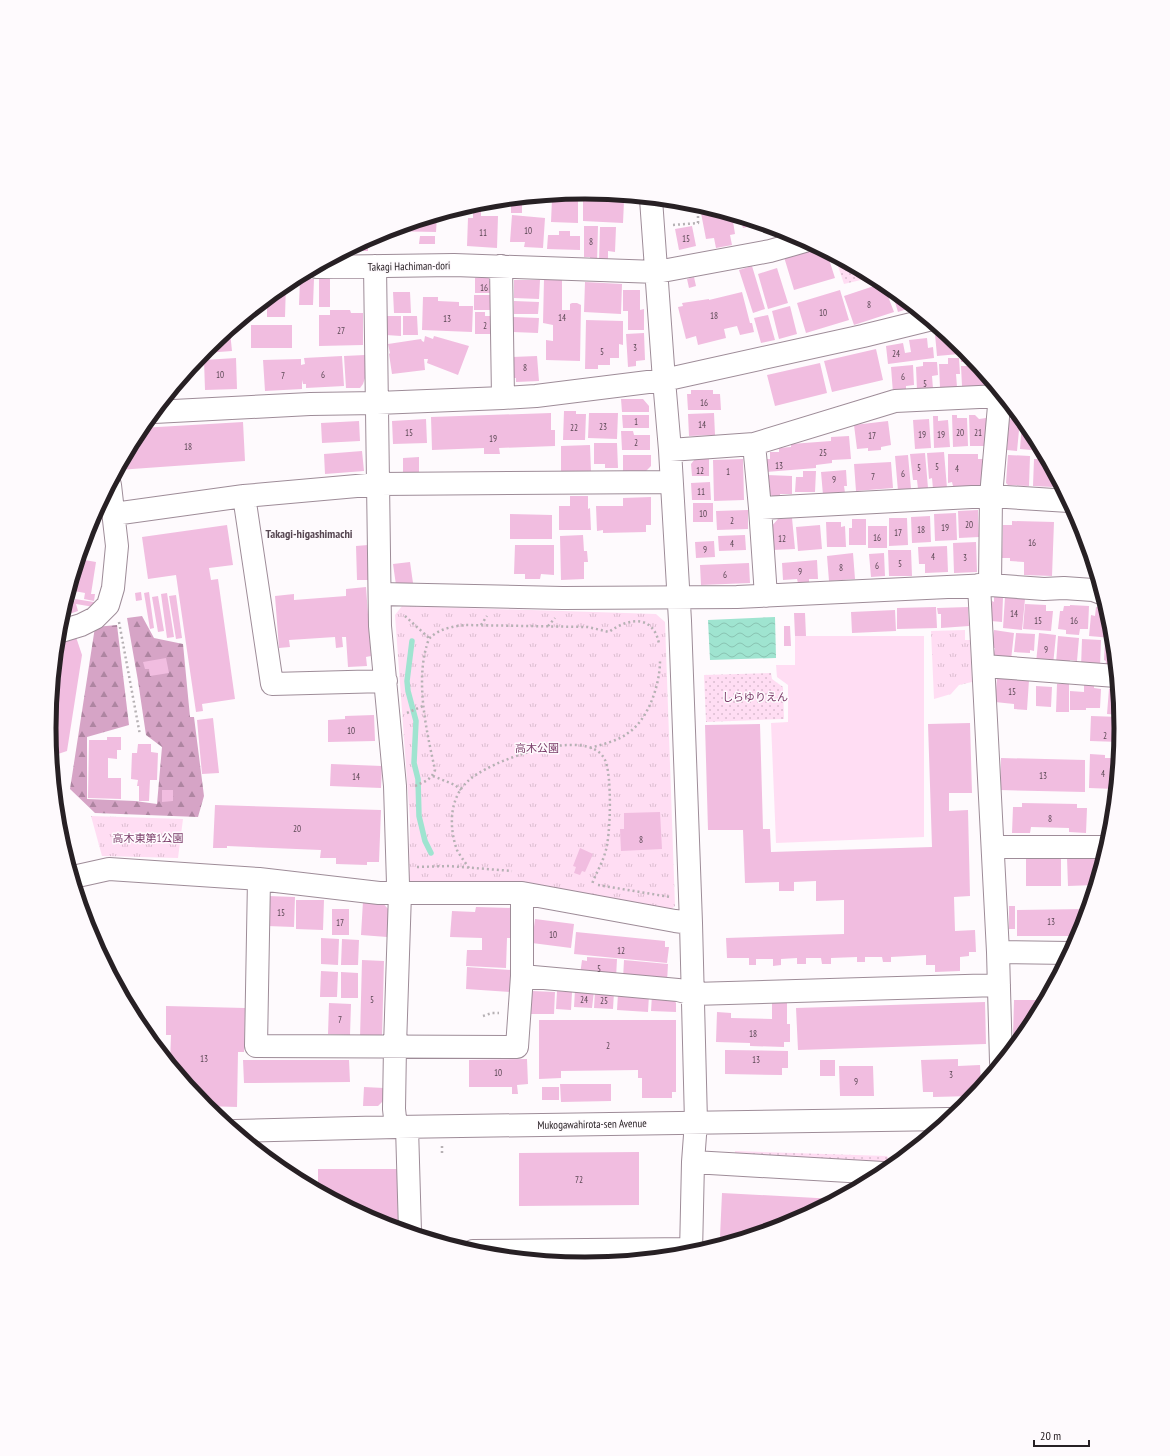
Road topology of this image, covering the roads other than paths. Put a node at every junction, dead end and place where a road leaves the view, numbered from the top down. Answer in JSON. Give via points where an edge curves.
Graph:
{"nodes":[{"id":1,"x":652,"y":204,"type":"edge"},
{"id":2,"x":796,"y":243,"type":"edge"},
{"id":3,"x":340,"y":260,"type":"edge"},
{"id":4,"x":375,"y":266,"type":"junction"},
{"id":5,"x":501,"y":266,"type":"junction"},
{"id":6,"x":657,"y":272,"type":"junction"},
{"id":7,"x":923,"y":321,"type":"edge"},
{"id":8,"x":664,"y":380,"type":"junction"},
{"id":9,"x":503,"y":398,"type":"junction"},
{"id":10,"x":1000,"y":400,"type":"edge"},
{"id":11,"x":377,"y":403,"type":"junction"},
{"id":12,"x":1003,"y":403,"type":"edge"},
{"id":13,"x":161,"y":412,"type":"edge"},
{"id":14,"x":754,"y":444,"type":"junction"},
{"id":15,"x":670,"y":450,"type":"junction"},
{"id":16,"x":672,"y":482,"type":"junction"},
{"id":17,"x":379,"y":484,"type":"junction"},
{"id":18,"x":111,"y":494,"type":"edge"},
{"id":19,"x":244,"y":496,"type":"junction"},
{"id":20,"x":991,"y":496,"type":"junction"},
{"id":21,"x":1062,"y":501,"type":"edge"},
{"id":22,"x":760,"y":508,"type":"junction"},
{"id":23,"x":114,"y":514,"type":"junction"},
{"id":24,"x":985,"y":585,"type":"junction"},
{"id":25,"x":1096,"y":591,"type":"edge"},
{"id":26,"x":766,"y":596,"type":"junction"},
{"id":27,"x":678,"y":598,"type":"junction"},
{"id":28,"x":380,"y":602,"type":"junction"},
{"id":29,"x":65,"y":630,"type":"edge"},
{"id":30,"x":984,"y":666,"type":"junction"},
{"id":31,"x":1111,"y":676,"type":"edge"},
{"id":32,"x":386,"y":681,"type":"junction"},
{"id":33,"x":993,"y":847,"type":"junction"},
{"id":34,"x":1100,"y":847,"type":"edge"},
{"id":35,"x":77,"y":876,"type":"edge"},
{"id":36,"x":259,"y":879,"type":"junction"},
{"id":37,"x":400,"y":893,"type":"junction"},
{"id":38,"x":522,"y":893,"type":"junction"},
{"id":39,"x":691,"y":922,"type":"junction"},
{"id":40,"x":998,"y":952,"type":"junction"},
{"id":41,"x":1063,"y":953,"type":"edge"},
{"id":42,"x":522,"y":976,"type":"junction"},
{"id":43,"x":999,"y":985,"type":"junction"},
{"id":44,"x":693,"y":994,"type":"junction"},
{"id":45,"x":395,"y":1046,"type":"junction"},
{"id":46,"x":1001,"y":1055,"type":"edge"},
{"id":47,"x":941,"y":1119,"type":"edge"},
{"id":48,"x":696,"y":1122,"type":"junction"},
{"id":49,"x":402,"y":1127,"type":"junction"},
{"id":50,"x":242,"y":1131,"type":"edge"},
{"id":51,"x":693,"y":1162,"type":"junction"},
{"id":52,"x":872,"y":1172,"type":"edge"},
{"id":53,"x":410,"y":1227,"type":"edge"},
{"id":54,"x":691,"y":1246,"type":"edge"},
{"id":55,"x":660,"y":1251,"type":"edge"},
{"id":56,"x":515,"y":1252,"type":"edge"}],
"edges":[{"from":1,"to":6,"type":"street"},
{"from":2,"to":6,"type":"street","name":"Takagi Hachiman-dori","via":[[770,251]]},
{"from":3,"to":4,"type":"street","name":"Takagi Hachiman-dori"},
{"from":4,"to":5,"type":"street","name":"Takagi Hachiman-dori"},
{"from":4,"to":11,"type":"street"},
{"from":5,"to":6,"type":"street","name":"Takagi Hachiman-dori"},
{"from":5,"to":9,"type":"street"},
{"from":6,"to":8,"type":"street"},
{"from":7,"to":8,"type":"street"},
{"from":8,"to":9,"type":"street"},
{"from":8,"to":15,"type":"street"},
{"from":9,"to":11,"type":"street"},
{"from":10,"to":14,"type":"street","via":[[895,401]]},
{"from":11,"to":13,"type":"street"},
{"from":11,"to":17,"type":"street"},
{"from":12,"to":20,"type":"street"},
{"from":14,"to":15,"type":"street"},
{"from":14,"to":22,"type":"street"},
{"from":15,"to":16,"type":"street"},
{"from":16,"to":17,"type":"street"},
{"from":16,"to":27,"type":"street"},
{"from":17,"to":19,"type":"street"},
{"from":17,"to":28,"type":"street"},
{"from":18,"to":23,"type":"street"},
{"from":19,"to":23,"type":"street"},
{"from":19,"to":32,"type":"street","via":[[272,684]]},
{"from":20,"to":21,"type":"street"},
{"from":20,"to":22,"type":"street"},
{"from":20,"to":24,"type":"street"},
{"from":22,"to":26,"type":"street"},
{"from":23,"to":29,"type":"street","via":[[117,546],[113,588],[108,605],[95,618]]},
{"from":24,"to":25,"type":"street"},
{"from":24,"to":26,"type":"street"},
{"from":24,"to":30,"type":"street"},
{"from":26,"to":27,"type":"street"},
{"from":27,"to":28,"type":"street"},
{"from":27,"to":39,"type":"street"},
{"from":28,"to":32,"type":"street"},
{"from":30,"to":31,"type":"street"},
{"from":30,"to":33,"type":"street"},
{"from":32,"to":37,"type":"street"},
{"from":33,"to":34,"type":"street"},
{"from":33,"to":40,"type":"street"},
{"from":35,"to":36,"type":"street","via":[[109,869]]},
{"from":36,"to":37,"type":"street","via":[[379,893]]},
{"from":36,"to":45,"type":"street","via":[[256,1046]]},
{"from":37,"to":38,"type":"street"},
{"from":37,"to":45,"type":"street"},
{"from":38,"to":39,"type":"street"},
{"from":38,"to":42,"type":"street"},
{"from":39,"to":44,"type":"street"},
{"from":40,"to":41,"type":"street"},
{"from":40,"to":43,"type":"street"},
{"from":42,"to":44,"type":"street","via":[[678,990]]},
{"from":42,"to":45,"type":"street","via":[[517,1047]]},
{"from":43,"to":44,"type":"street"},
{"from":43,"to":46,"type":"street"},
{"from":44,"to":48,"type":"street"},
{"from":45,"to":49,"type":"street","via":[[394,1109]]},
{"from":47,"to":48,"type":"street","name":"Mukogawahirota-sen Avenue"},
{"from":48,"to":49,"type":"street","name":"Mukogawahirota-sen Avenue"},
{"from":48,"to":51,"type":"street"},
{"from":49,"to":50,"type":"street","name":"Mukogawahirota-sen Avenue"},
{"from":49,"to":53,"type":"street"},
{"from":51,"to":52,"type":"street"},
{"from":51,"to":54,"type":"street"},
{"from":55,"to":56,"type":"street"}]}
